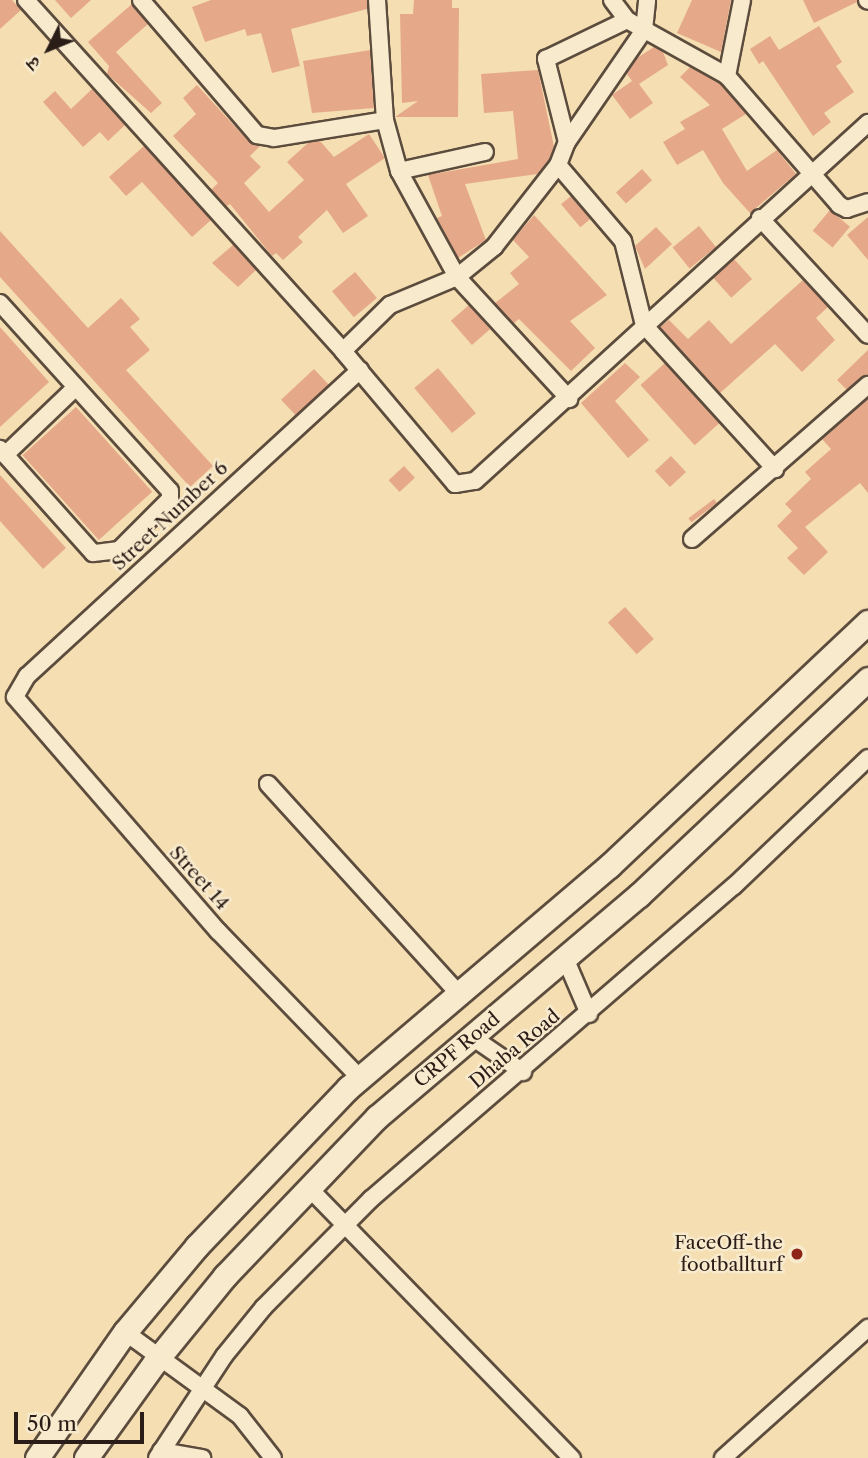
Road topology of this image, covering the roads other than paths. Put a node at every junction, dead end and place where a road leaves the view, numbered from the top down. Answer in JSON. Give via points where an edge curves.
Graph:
{"nodes":[{"id":1,"x":26,"y":0,"type":"edge"},
{"id":2,"x":141,"y":0,"type":"edge"},
{"id":3,"x":377,"y":0,"type":"edge"},
{"id":4,"x":612,"y":0,"type":"edge"},
{"id":5,"x":648,"y":0,"type":"edge"},
{"id":6,"x":742,"y":0,"type":"edge"},
{"id":7,"x":627,"y":20,"type":"junction"},
{"id":8,"x":644,"y":30,"type":"junction"},
{"id":9,"x":727,"y":76,"type":"junction"},
{"id":10,"x":386,"y":120,"type":"junction"},
{"id":11,"x":868,"y":123,"type":"edge"},
{"id":12,"x":567,"y":142,"type":"junction"},
{"id":13,"x":485,"y":152,"type":"dead end"},
{"id":14,"x":558,"y":165,"type":"junction"},
{"id":15,"x":399,"y":171,"type":"junction"},
{"id":16,"x":807,"y":174,"type":"junction"},
{"id":17,"x":868,"y":202,"type":"edge"},
{"id":18,"x":760,"y":218,"type":"junction"},
{"id":19,"x":457,"y":277,"type":"junction"},
{"id":20,"x":0,"y":303,"type":"edge"},
{"id":21,"x":644,"y":325,"type":"junction"},
{"id":22,"x":868,"y":335,"type":"edge"},
{"id":23,"x":343,"y":351,"type":"junction"},
{"id":24,"x":360,"y":370,"type":"junction"},
{"id":25,"x":868,"y":386,"type":"edge"},
{"id":26,"x":76,"y":387,"type":"junction"},
{"id":27,"x":569,"y":399,"type":"junction"},
{"id":28,"x":2,"y":452,"type":"edge"},
{"id":29,"x":775,"y":469,"type":"junction"},
{"id":30,"x":692,"y":539,"type":"dead end"},
{"id":31,"x":868,"y":622,"type":"edge"},
{"id":32,"x":868,"y":679,"type":"edge"},
{"id":33,"x":15,"y":697,"type":"joint"},
{"id":34,"x":868,"y":758,"type":"edge"},
{"id":35,"x":268,"y":784,"type":"dead end"},
{"id":36,"x":565,"y":958,"type":"junction"},
{"id":37,"x":459,"y":994,"type":"junction"},
{"id":38,"x":589,"y":1014,"type":"junction"},
{"id":39,"x":472,"y":1037,"type":"junction"},
{"id":40,"x":523,"y":1072,"type":"junction"},
{"id":41,"x":360,"y":1078,"type":"junction"},
{"id":42,"x":309,"y":1188,"type":"junction"},
{"id":43,"x":346,"y":1224,"type":"junction"},
{"id":44,"x":868,"y":1328,"type":"edge"},
{"id":45,"x":125,"y":1332,"type":"junction"},
{"id":46,"x":160,"y":1355,"type":"junction"},
{"id":47,"x":203,"y":1386,"type":"junction"},
{"id":48,"x":159,"y":1455,"type":"edge"},
{"id":49,"x":41,"y":1457,"type":"edge"},
{"id":50,"x":88,"y":1457,"type":"edge"},
{"id":51,"x":202,"y":1458,"type":"edge"},
{"id":52,"x":272,"y":1458,"type":"edge"},
{"id":53,"x":572,"y":1458,"type":"edge"},
{"id":54,"x":723,"y":1458,"type":"edge"}],
"edges":[{"from":1,"to":23,"type":"street"},
{"from":2,"to":10,"type":"street","via":[[257,135],[274,138]]},
{"from":3,"to":10,"type":"street"},
{"from":4,"to":7,"type":"street"},
{"from":5,"to":8,"type":"street"},
{"from":6,"to":9,"type":"street"},
{"from":7,"to":8,"type":"street"},
{"from":7,"to":12,"type":"street","via":[[546,59]]},
{"from":8,"to":9,"type":"street"},
{"from":8,"to":12,"type":"street"},
{"from":9,"to":16,"type":"street"},
{"from":10,"to":15,"type":"street"},
{"from":11,"to":16,"type":"street"},
{"from":12,"to":14,"type":"street"},
{"from":13,"to":15,"type":"street"},
{"from":14,"to":19,"type":"street","via":[[494,247]]},
{"from":14,"to":21,"type":"street","via":[[623,241]]},
{"from":15,"to":19,"type":"street"},
{"from":16,"to":17,"type":"street","via":[[847,209]]},
{"from":16,"to":18,"type":"street"},
{"from":18,"to":21,"type":"street"},
{"from":18,"to":22,"type":"street"},
{"from":19,"to":23,"type":"street","via":[[390,305]]},
{"from":19,"to":27,"type":"street"},
{"from":20,"to":26,"type":"street"},
{"from":21,"to":27,"type":"street"},
{"from":21,"to":29,"type":"street"},
{"from":23,"to":24,"type":"street"},
{"from":24,"to":27,"type":"street","via":[[455,484],[475,481]]},
{"from":24,"to":33,"type":"street","name":"Street Number 6","via":[[27,676]]},
{"from":25,"to":29,"type":"street"},
{"from":26,"to":28,"type":"street"},
{"from":26,"to":28,"type":"street","via":[[170,491],[170,499],[135,536],[119,550],[93,553]]},
{"from":29,"to":30,"type":"street"},
{"from":31,"to":37,"type":"street","via":[[610,866]]},
{"from":32,"to":36,"type":"street","name":"CRPF Road"},
{"from":33,"to":41,"type":"street","name":"Street 14","via":[[218,931]]},
{"from":34,"to":38,"type":"street","name":"Dhaba Road","via":[[734,886]]},
{"from":35,"to":37,"type":"street"},
{"from":36,"to":38,"type":"street"},
{"from":36,"to":39,"type":"street","name":"CRPF Road"},
{"from":37,"to":41,"type":"street"},
{"from":38,"to":40,"type":"street","name":"Dhaba Road"},
{"from":39,"to":40,"type":"street"},
{"from":39,"to":42,"type":"street","name":"CRPF Road","via":[[377,1117]]},
{"from":40,"to":43,"type":"street","name":"Dhaba Road","via":[[403,1169]]},
{"from":41,"to":45,"type":"street","via":[[197,1246]]},
{"from":42,"to":43,"type":"street"},
{"from":42,"to":46,"type":"street","name":"CRPF Road","via":[[225,1276]]},
{"from":43,"to":47,"type":"street","name":"Dhaba Road","via":[[264,1307]]},
{"from":43,"to":53,"type":"street"},
{"from":44,"to":54,"type":"street"},
{"from":45,"to":46,"type":"street"},
{"from":45,"to":49,"type":"street"},
{"from":46,"to":47,"type":"street"},
{"from":46,"to":50,"type":"street","name":"CRPF Road"},
{"from":47,"to":48,"type":"street","name":"Dhaba Road"},
{"from":47,"to":52,"type":"street","via":[[251,1426]]},
{"from":48,"to":51,"type":"street"}]}
